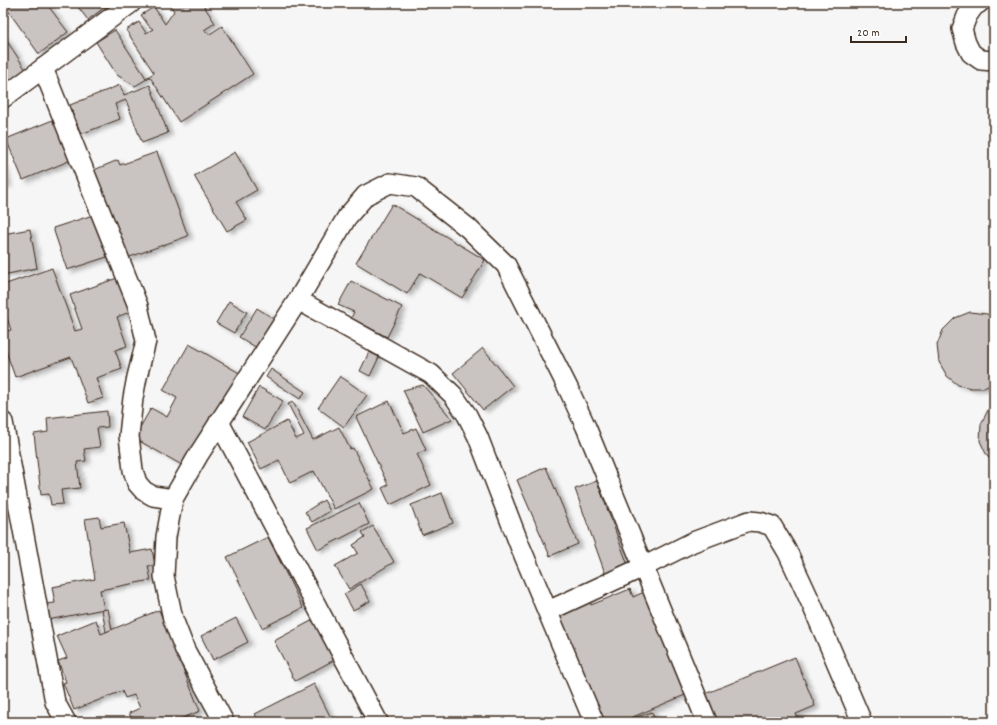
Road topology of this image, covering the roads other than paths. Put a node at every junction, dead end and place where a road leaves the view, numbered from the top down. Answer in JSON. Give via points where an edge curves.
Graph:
{"nodes":[{"id":1,"x":132,"y":3,"type":"edge"},
{"id":2,"x":979,"y":3,"type":"edge"},
{"id":3,"x":994,"y":61,"type":"edge"},
{"id":4,"x":43,"y":68,"type":"junction"},
{"id":5,"x":3,"y":98,"type":"edge"},
{"id":6,"x":298,"y":300,"type":"junction"},
{"id":7,"x":3,"y":422,"type":"edge"},
{"id":8,"x":219,"y":422,"type":"junction"},
{"id":9,"x":173,"y":499,"type":"junction"},
{"id":10,"x":643,"y":567,"type":"junction"},
{"id":11,"x":548,"y":611,"type":"junction"},
{"id":12,"x":66,"y":722,"type":"edge"},
{"id":13,"x":224,"y":722,"type":"edge"},
{"id":14,"x":378,"y":722,"type":"edge"},
{"id":15,"x":594,"y":722,"type":"edge"},
{"id":16,"x":707,"y":722,"type":"edge"},
{"id":17,"x":862,"y":722,"type":"edge"}],
"edges":[{"from":1,"to":4,"type":"street"},
{"from":2,"to":3,"type":"street","via":[[967,16],[962,29],[971,53],[981,60]]},
{"from":4,"to":5,"type":"street"},
{"from":4,"to":9,"type":"street","via":[[138,306],[146,341],[133,398],[129,436],[133,470],[137,483],[144,491],[153,496]]},
{"from":6,"to":8,"type":"street"},
{"from":6,"to":10,"type":"street","via":[[347,217],[366,195],[390,183],[416,187],[468,228],[506,265],[586,427]]},
{"from":6,"to":11,"type":"street","via":[[431,374],[453,395],[478,436]]},
{"from":7,"to":12,"type":"street","via":[[55,702]]},
{"from":8,"to":9,"type":"street"},
{"from":8,"to":14,"type":"street"},
{"from":9,"to":13,"type":"street","via":[[166,537],[164,576],[173,619],[185,650]]},
{"from":10,"to":11,"type":"street"},
{"from":10,"to":16,"type":"street"},
{"from":10,"to":17,"type":"street","via":[[693,542],[749,521],[772,526],[788,553]]},
{"from":11,"to":15,"type":"street"}]}
